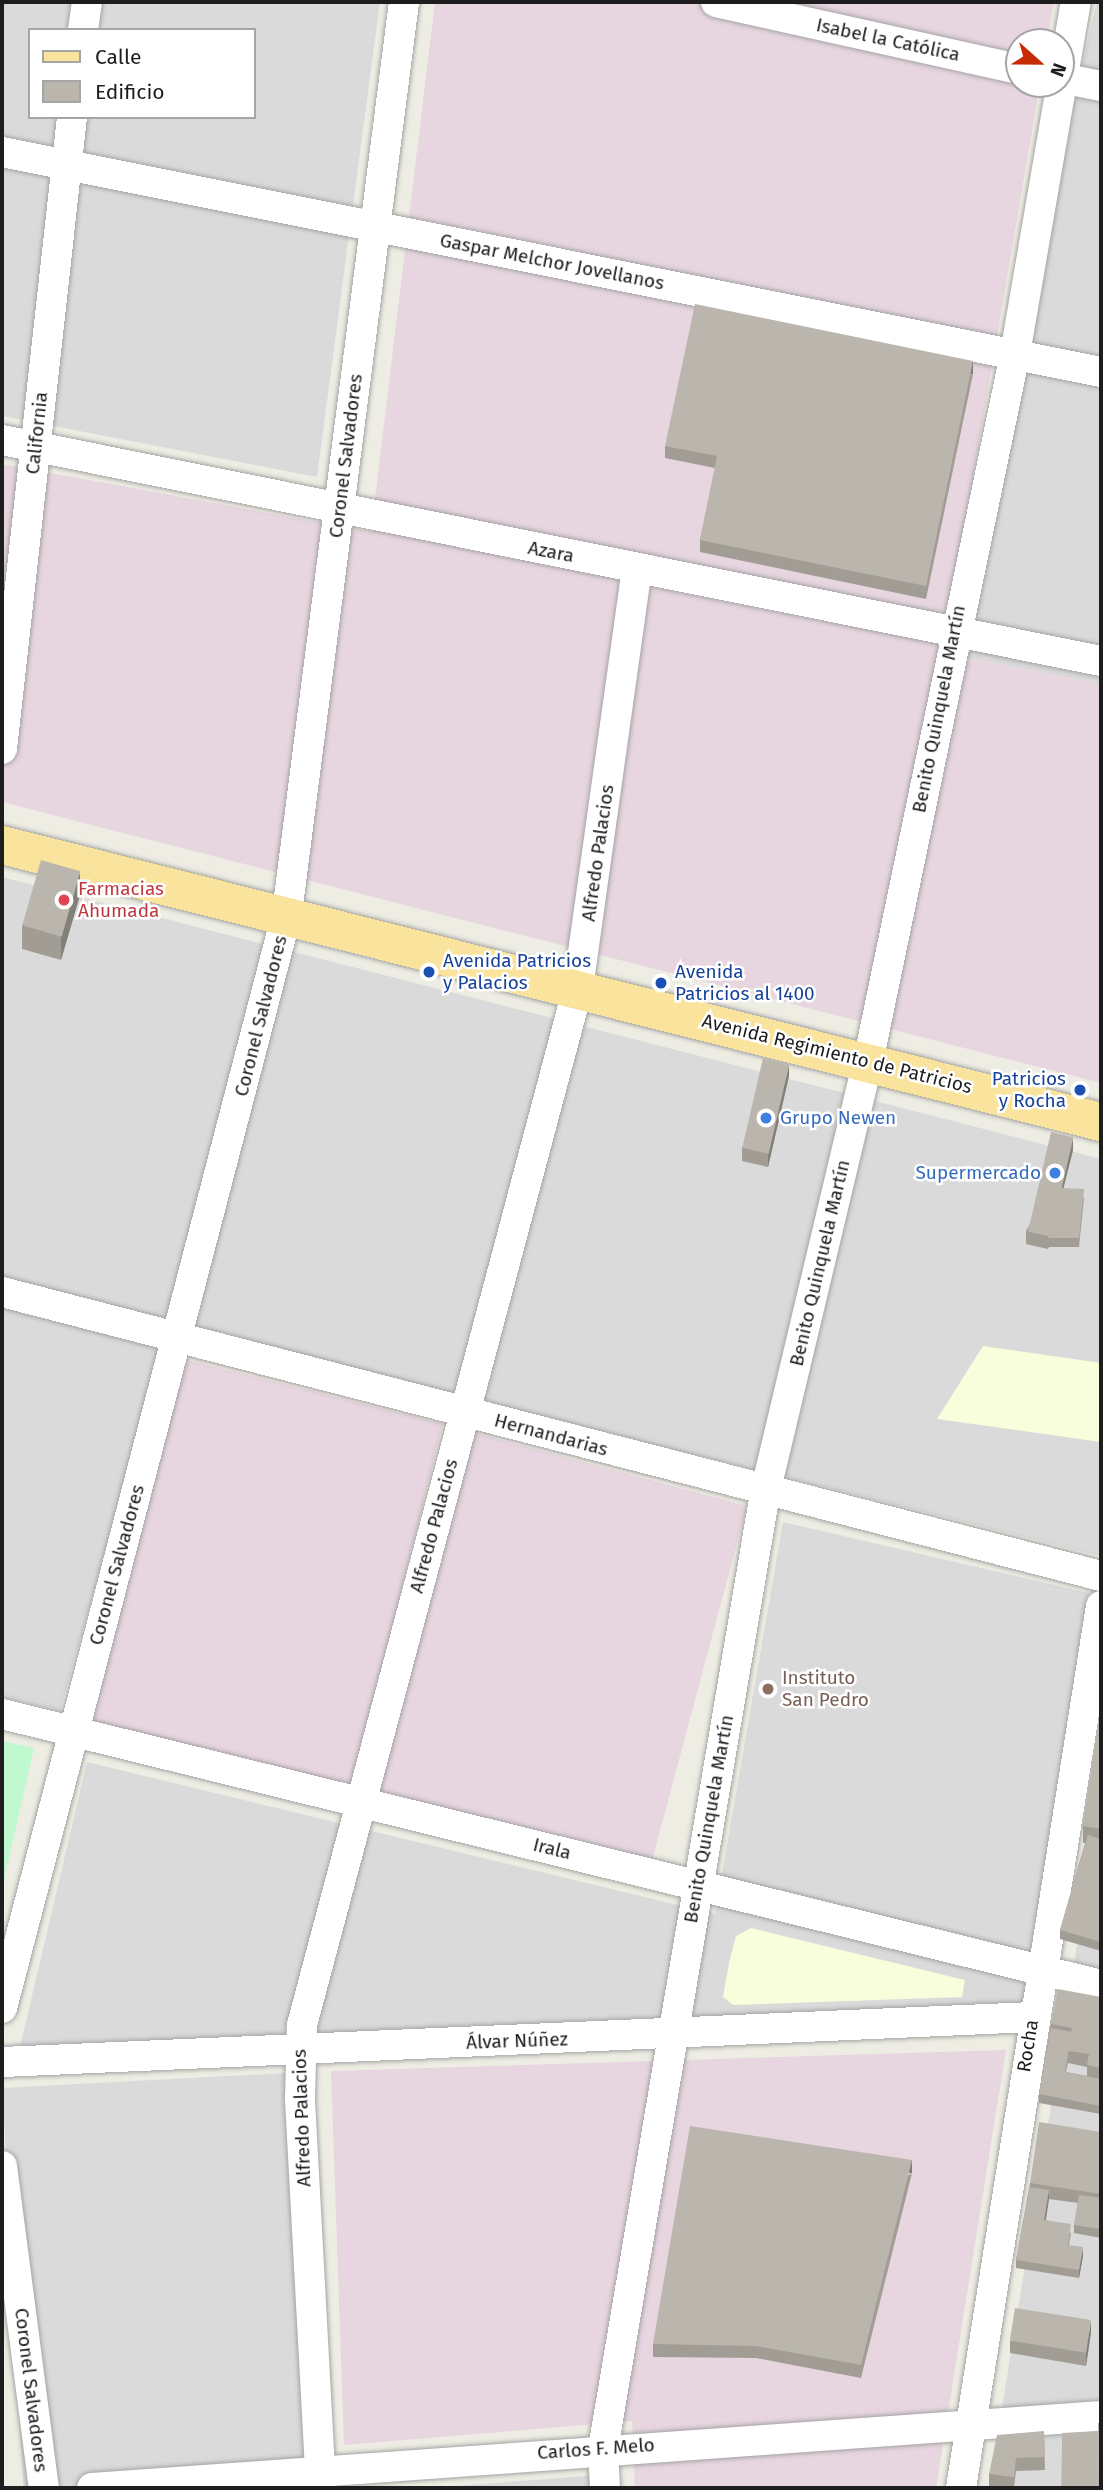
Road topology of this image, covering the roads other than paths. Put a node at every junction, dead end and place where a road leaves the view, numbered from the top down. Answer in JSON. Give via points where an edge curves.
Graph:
{"nodes":[{"id":1,"x":87,"y":2,"type":"edge"},
{"id":2,"x":404,"y":2,"type":"edge"},
{"id":3,"x":716,"y":2,"type":"edge"},
{"id":4,"x":1076,"y":2,"type":"edge"},
{"id":5,"x":83,"y":28,"type":"edge"},
{"id":6,"x":1071,"y":28,"type":"edge"},
{"id":7,"x":1005,"y":65,"type":"edge"},
{"id":8,"x":1075,"y":81,"type":"edge"},
{"id":9,"x":1101,"y":86,"type":"edge"},
{"id":10,"x":1059,"y":98,"type":"edge"},
{"id":11,"x":72,"y":119,"type":"edge"},
{"id":12,"x":2,"y":152,"type":"edge"},
{"id":13,"x":67,"y":165,"type":"junction"},
{"id":14,"x":375,"y":227,"type":"junction"},
{"id":15,"x":1015,"y":354,"type":"junction"},
{"id":16,"x":1101,"y":372,"type":"edge"},
{"id":17,"x":2,"y":440,"type":"edge"},
{"id":18,"x":36,"y":446,"type":"junction"},
{"id":19,"x":339,"y":510,"type":"junction"},
{"id":20,"x":637,"y":569,"type":"junction"},
{"id":21,"x":954,"y":632,"type":"junction"},
{"id":22,"x":1101,"y":661,"type":"edge"},
{"id":23,"x":2,"y":748,"type":"edge"},
{"id":24,"x":2,"y":845,"type":"edge"},
{"id":25,"x":287,"y":913,"type":"junction"},
{"id":26,"x":578,"y":988,"type":"junction"},
{"id":27,"x":868,"y":1062,"type":"junction"},
{"id":28,"x":1101,"y":1122,"type":"edge"},
{"id":29,"x":2,"y":1292,"type":"edge"},
{"id":30,"x":179,"y":1338,"type":"junction"},
{"id":31,"x":466,"y":1412,"type":"junction"},
{"id":32,"x":765,"y":1493,"type":"junction"},
{"id":33,"x":1101,"y":1577,"type":"edge"},
{"id":34,"x":1101,"y":1606,"type":"edge"},
{"id":35,"x":2,"y":1714,"type":"edge"},
{"id":36,"x":72,"y":1730,"type":"junction"},
{"id":37,"x":359,"y":1800,"type":"junction"},
{"id":38,"x":697,"y":1886,"type":"junction"},
{"id":39,"x":1041,"y":1971,"type":"junction"},
{"id":40,"x":1101,"y":1985,"type":"edge"},
{"id":41,"x":2,"y":2008,"type":"edge"},
{"id":42,"x":1032,"y":2017,"type":"junction"},
{"id":43,"x":672,"y":2035,"type":"junction"},
{"id":44,"x":298,"y":2050,"type":"junction"},
{"id":45,"x":2,"y":2062,"type":"edge"},
{"id":46,"x":2,"y":2166,"type":"edge"},
{"id":47,"x":1101,"y":2416,"type":"edge"},
{"id":48,"x":970,"y":2425,"type":"junction"},
{"id":49,"x":603,"y":2449,"type":"junction"},
{"id":50,"x":320,"y":2478,"type":"edge"},
{"id":51,"x":44,"y":2488,"type":"edge"},
{"id":52,"x":92,"y":2488,"type":"edge"},
{"id":53,"x":605,"y":2488,"type":"edge"},
{"id":54,"x":961,"y":2488,"type":"edge"}],
"edges":[{"from":1,"to":5,"type":"street"},
{"from":2,"to":14,"type":"street","name":"Coronel Salvadores"},
{"from":3,"to":7,"type":"street","name":"Isabel la Católica"},
{"from":4,"to":6,"type":"street","name":"Benito Quinquela Martín"},
{"from":8,"to":9,"type":"street"},
{"from":10,"to":15,"type":"street","name":"Benito Quinquela Martín"},
{"from":11,"to":13,"type":"street","name":"California"},
{"from":12,"to":13,"type":"street","name":"Gaspar Melchor Jovellanos"},
{"from":13,"to":14,"type":"street","name":"Gaspar Melchor Jovellanos"},
{"from":13,"to":18,"type":"street","name":"California"},
{"from":14,"to":15,"type":"street","name":"Gaspar Melchor Jovellanos"},
{"from":14,"to":19,"type":"street","name":"Coronel Salvadores"},
{"from":15,"to":16,"type":"street","name":"Gaspar Melchor Jovellanos"},
{"from":15,"to":21,"type":"street","name":"Benito Quinquela Martín"},
{"from":17,"to":18,"type":"street","name":"Azara"},
{"from":18,"to":19,"type":"street","name":"Azara"},
{"from":18,"to":23,"type":"street","name":"California"},
{"from":19,"to":20,"type":"street","name":"Azara"},
{"from":19,"to":25,"type":"street","name":"Coronel Salvadores"},
{"from":20,"to":21,"type":"street","name":"Azara"},
{"from":20,"to":26,"type":"street","name":"Alfredo Palacios"},
{"from":21,"to":22,"type":"street","name":"Azara"},
{"from":21,"to":27,"type":"street","name":"Benito Quinquela Martín"},
{"from":24,"to":25,"type":"main road","name":"Avenida Regimiento de Patricios"},
{"from":25,"to":26,"type":"main road","name":"Avenida Regimiento de Patricios"},
{"from":25,"to":30,"type":"street","name":"Coronel Salvadores"},
{"from":26,"to":27,"type":"main road","name":"Avenida Regimiento de Patricios"},
{"from":26,"to":31,"type":"street","name":"Alfredo Palacios"},
{"from":27,"to":28,"type":"main road","name":"Avenida Regimiento de Patricios"},
{"from":27,"to":32,"type":"street","name":"Benito Quinquela Martín"},
{"from":29,"to":30,"type":"street","name":"Hernandarias"},
{"from":30,"to":31,"type":"street","name":"Hernandarias"},
{"from":30,"to":36,"type":"street","name":"Coronel Salvadores"},
{"from":31,"to":32,"type":"street","name":"Hernandarias"},
{"from":31,"to":37,"type":"street","name":"Alfredo Palacios"},
{"from":32,"to":33,"type":"street","name":"Hernandarias"},
{"from":32,"to":38,"type":"street","name":"Benito Quinquela Martín"},
{"from":34,"to":39,"type":"street","name":"Rocha"},
{"from":35,"to":36,"type":"street","name":"Irala"},
{"from":36,"to":37,"type":"street","name":"Irala"},
{"from":36,"to":41,"type":"street","name":"Coronel Salvadores"},
{"from":37,"to":38,"type":"street","name":"Irala"},
{"from":37,"to":44,"type":"street","name":"Alfredo Palacios"},
{"from":38,"to":39,"type":"street","name":"Irala"},
{"from":38,"to":43,"type":"street","name":"Benito Quinquela Martín"},
{"from":39,"to":40,"type":"street","name":"Irala"},
{"from":39,"to":42,"type":"street","name":"Rocha"},
{"from":42,"to":43,"type":"street","name":"Álvar Núñez"},
{"from":42,"to":48,"type":"street","name":"Rocha"},
{"from":43,"to":44,"type":"street","name":"Álvar Núñez"},
{"from":43,"to":49,"type":"street","name":"Benito Quinquela Martín"},
{"from":44,"to":45,"type":"street","name":"Álvar Núñez"},
{"from":44,"to":50,"type":"street","name":"Alfredo Palacios"},
{"from":46,"to":51,"type":"street","name":"Coronel Salvadores"},
{"from":47,"to":48,"type":"street","name":"Carlos F. Melo"},
{"from":48,"to":49,"type":"street","name":"Carlos F. Melo"},
{"from":48,"to":54,"type":"street","name":"Rocha"},
{"from":49,"to":50,"type":"street","name":"Carlos F. Melo"},
{"from":49,"to":53,"type":"street","name":"Benito Quinquela Martín"},
{"from":50,"to":52,"type":"street","name":"Carlos F. Melo"}]}
